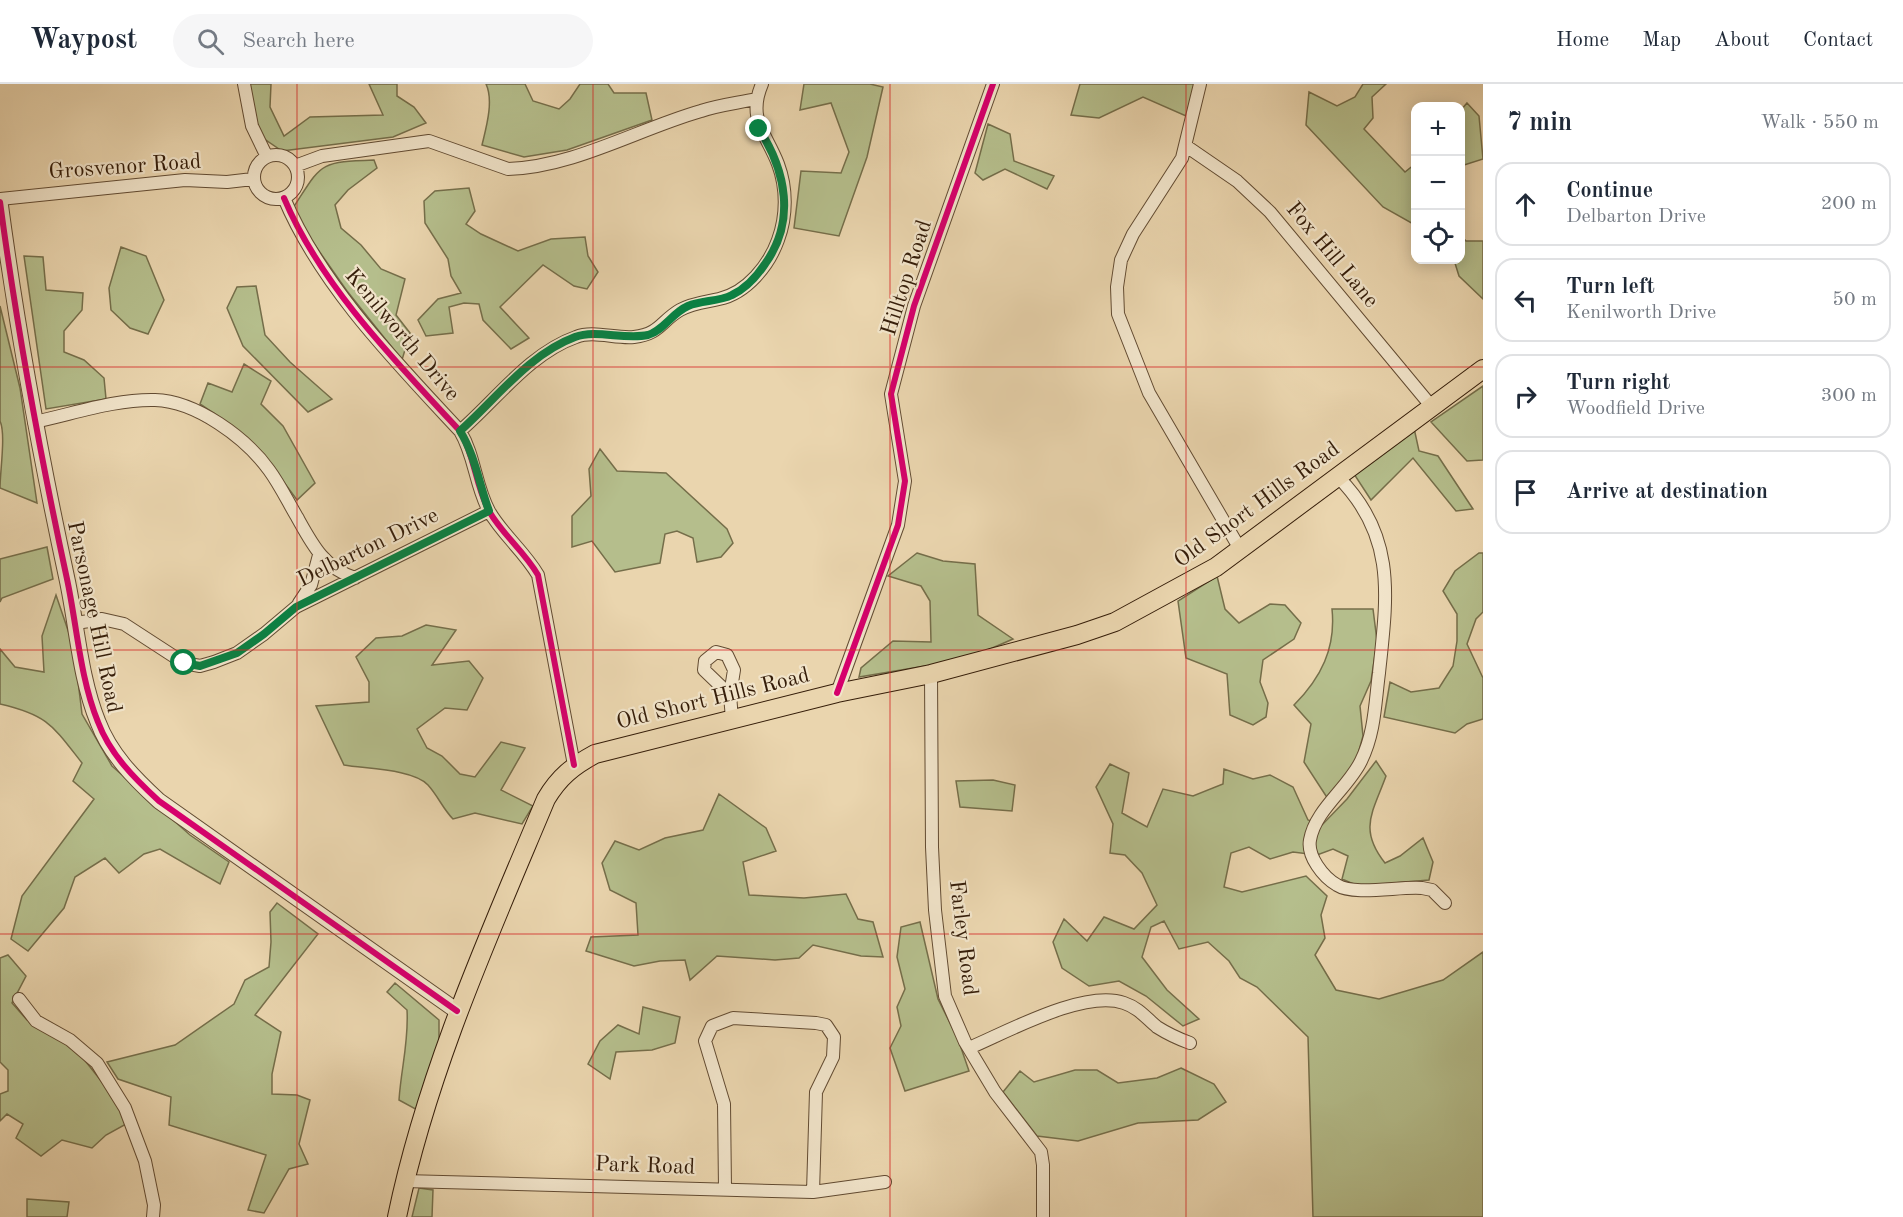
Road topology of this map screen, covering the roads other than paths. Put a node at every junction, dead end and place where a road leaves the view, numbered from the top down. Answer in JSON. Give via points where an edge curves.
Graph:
{"nodes":[{"id":1,"x":244,"y":84,"type":"edge"},
{"id":2,"x":762,"y":84,"type":"edge"},
{"id":3,"x":993,"y":84,"type":"edge"},
{"id":4,"x":1200,"y":84,"type":"edge"},
{"id":5,"x":756,"y":99,"type":"junction"},
{"id":6,"x":1186,"y":146,"type":"junction"},
{"id":7,"x":267,"y":157,"type":"junction"},
{"id":8,"x":295,"y":166,"type":"junction"},
{"id":9,"x":253,"y":179,"type":"junction"},
{"id":10,"x":284,"y":198,"type":"junction"},
{"id":11,"x":0,"y":201,"type":"edge"},
{"id":12,"x":1483,"y":369,"type":"edge"},
{"id":13,"x":1432,"y":407,"type":"junction"},
{"id":14,"x":34,"y":422,"type":"junction"},
{"id":15,"x":460,"y":431,"type":"junction"},
{"id":16,"x":1338,"y":477,"type":"junction"},
{"id":17,"x":489,"y":511,"type":"junction"},
{"id":18,"x":1240,"y":549,"type":"junction"},
{"id":19,"x":319,"y":555,"type":"junction"},
{"id":20,"x":355,"y":578,"type":"junction"},
{"id":21,"x":296,"y":607,"type":"junction"},
{"id":22,"x":76,"y":623,"type":"junction"},
{"id":23,"x":931,"y":674,"type":"junction"},
{"id":24,"x":837,"y":693,"type":"junction"},
{"id":25,"x":730,"y":695,"type":"dead end"},
{"id":26,"x":732,"y":719,"type":"junction"},
{"id":27,"x":574,"y":765,"type":"junction"},
{"id":28,"x":1444,"y":903,"type":"dead end"},
{"id":29,"x":19,"y":999,"type":"dead end"},
{"id":30,"x":458,"y":1011,"type":"junction"},
{"id":31,"x":1190,"y":1043,"type":"dead end"},
{"id":32,"x":969,"y":1048,"type":"junction"},
{"id":33,"x":405,"y":1181,"type":"junction"},
{"id":34,"x":885,"y":1182,"type":"dead end"},
{"id":35,"x":725,"y":1189,"type":"junction"},
{"id":36,"x":813,"y":1192,"type":"junction"},
{"id":37,"x":153,"y":1217,"type":"edge"},
{"id":38,"x":397,"y":1217,"type":"edge"},
{"id":39,"x":1043,"y":1217,"type":"edge"}],
"edges":[{"from":1,"to":7,"type":"street","via":[[252,126]]},
{"from":2,"to":5,"type":"street"},
{"from":3,"to":24,"type":"street","name":"Hilltop Road","via":[[914,306],[891,394],[905,481],[898,525]]},
{"from":4,"to":6,"type":"street"},
{"from":5,"to":8,"type":"street","via":[[703,110],[566,158],[519,168],[508,169],[429,141],[322,156]]},
{"from":5,"to":15,"type":"street","via":[[759,129],[777,163],[785,196],[782,229],[762,269],[733,295],[678,311],[650,334],[614,338],[577,336],[554,348],[530,365]]},
{"from":6,"to":13,"type":"street","name":"Fox Hill Lane","via":[[1237,181],[1270,212]]},
{"from":6,"to":18,"type":"street","via":[[1121,260],[1118,314],[1149,393]]},
{"from":7,"to":8,"type":"street","via":[[281,156]]},
{"from":7,"to":9,"type":"street","via":[[257,166]]},
{"from":8,"to":10,"type":"street","via":[[296,185]]},
{"from":9,"to":10,"type":"street","via":[[264,196]]},
{"from":9,"to":11,"type":"street","name":"Grosvenor Road","via":[[173,181]]},
{"from":10,"to":15,"type":"street","name":"Kenilworth Drive","via":[[301,234],[353,310]]},
{"from":11,"to":14,"type":"street","name":"Parsonage Hill Road"},
{"from":12,"to":13,"type":"main road","name":"Old Short Hills Road"},
{"from":13,"to":16,"type":"main road","name":"Old Short Hills Road"},
{"from":14,"to":19,"type":"street","via":[[134,401],[158,400],[204,414],[268,468]]},
{"from":14,"to":22,"type":"street","name":"Parsonage Hill Road"},
{"from":15,"to":17,"type":"street","name":"Kenilworth Drive","via":[[472,455]]},
{"from":16,"to":18,"type":"main road","name":"Old Short Hills Road"},
{"from":16,"to":28,"type":"street","via":[[1358,500],[1374,529],[1384,561],[1386,607],[1374,727],[1354,776],[1312,830],[1310,850],[1316,863],[1337,885],[1347,889],[1422,888],[1432,890]]},
{"from":17,"to":20,"type":"street","name":"Delbarton Drive"},
{"from":17,"to":27,"type":"street","name":"Kenilworth Drive","via":[[526,554],[538,575]]},
{"from":18,"to":23,"type":"main road","name":"Old Short Hills Road","via":[[1187,585],[1115,622]]},
{"from":19,"to":20,"type":"street","via":[[334,569]]},
{"from":19,"to":21,"type":"street","via":[[311,585]]},
{"from":20,"to":21,"type":"street","name":"Delbarton Drive"},
{"from":21,"to":22,"type":"street","name":"Delbarton Drive","via":[[237,653],[200,666],[172,658],[124,624],[102,619]]},
{"from":22,"to":30,"type":"street","name":"Parsonage Hill Road","via":[[98,721],[111,748],[136,781],[198,829]]},
{"from":23,"to":24,"type":"main road","name":"Old Short Hills Road"},
{"from":23,"to":32,"type":"street","name":"Farley Road","via":[[932,847],[939,944],[945,996]]},
{"from":24,"to":26,"type":"main road","name":"Old Short Hills Road"},
{"from":25,"to":26,"type":"street"},
{"from":26,"to":27,"type":"main road","name":"Old Short Hills Road","via":[[595,754]]},
{"from":27,"to":30,"type":"main road","name":"Old Short Hills Road","via":[[556,781],[546,799]]},
{"from":29,"to":37,"type":"street","via":[[36,1021],[70,1040],[104,1074],[124,1108],[145,1161]]},
{"from":30,"to":33,"type":"main road","name":"Old Short Hills Road"},
{"from":31,"to":32,"type":"street","via":[[1170,1035],[1123,1002],[1103,1000],[1075,1004]]},
{"from":32,"to":39,"type":"street","name":"Farley Road","via":[[995,1092],[1041,1152]]},
{"from":33,"to":35,"type":"street","name":"Park Road"},
{"from":33,"to":38,"type":"main road","name":"Old Short Hills Road"},
{"from":34,"to":36,"type":"street","name":"Park Road"},
{"from":35,"to":36,"type":"street","name":"Park Road"},
{"from":35,"to":36,"type":"street","via":[[724,1104],[705,1041],[712,1026],[733,1018],[816,1023],[826,1025],[834,1037],[832,1057],[816,1092]]}]}
